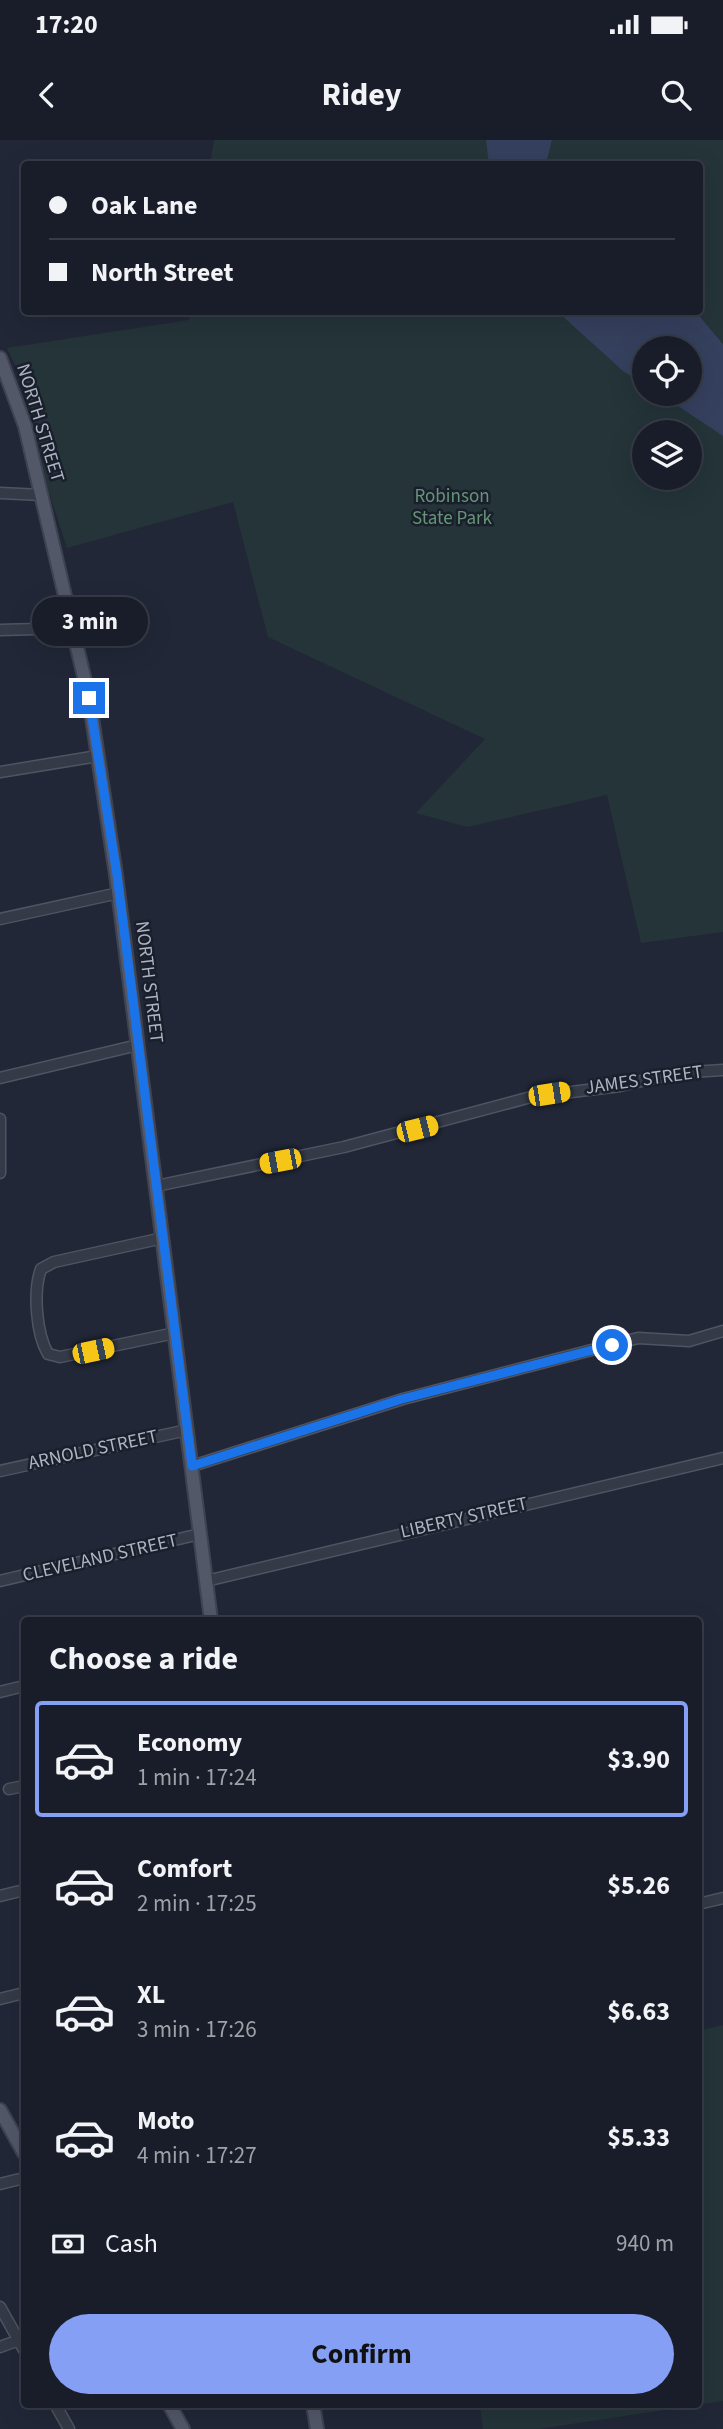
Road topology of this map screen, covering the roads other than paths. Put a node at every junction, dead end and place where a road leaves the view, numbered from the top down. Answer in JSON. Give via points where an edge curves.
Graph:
{"nodes":[{"id":1,"x":0,"y":358,"type":"edge"},
{"id":2,"x":0,"y":493,"type":"edge"},
{"id":3,"x":42,"y":495,"type":"junction"},
{"id":4,"x":74,"y":628,"type":"junction"},
{"id":5,"x":0,"y":630,"type":"edge"},
{"id":6,"x":98,"y":756,"type":"junction"},
{"id":7,"x":0,"y":772,"type":"edge"},
{"id":8,"x":119,"y":893,"type":"junction"},
{"id":9,"x":0,"y":919,"type":"edge"},
{"id":10,"x":138,"y":1045,"type":"junction"},
{"id":11,"x":723,"y":1070,"type":"edge"},
{"id":12,"x":0,"y":1078,"type":"edge"},
{"id":13,"x":0,"y":1119,"type":"edge"},
{"id":14,"x":0,"y":1173,"type":"edge"},
{"id":15,"x":156,"y":1186,"type":"junction"},
{"id":16,"x":163,"y":1238,"type":"junction"},
{"id":17,"x":723,"y":1331,"type":"edge"},
{"id":18,"x":175,"y":1333,"type":"junction"},
{"id":19,"x":187,"y":1430,"type":"junction"},
{"id":20,"x":723,"y":1458,"type":"edge"},
{"id":21,"x":192,"y":1466,"type":"junction"},
{"id":22,"x":0,"y":1471,"type":"edge"},
{"id":23,"x":200,"y":1534,"type":"junction"},
{"id":24,"x":0,"y":1581,"type":"edge"},
{"id":25,"x":206,"y":1581,"type":"junction"},
{"id":26,"x":211,"y":1617,"type":"edge"},
{"id":27,"x":21,"y":1687,"type":"edge"},
{"id":28,"x":0,"y":1692,"type":"edge"},
{"id":29,"x":21,"y":1787,"type":"edge"},
{"id":30,"x":9,"y":1789,"type":"dead end"},
{"id":31,"x":21,"y":1891,"type":"edge"},
{"id":32,"x":0,"y":1896,"type":"edge"},
{"id":33,"x":723,"y":1898,"type":"edge"},
{"id":34,"x":702,"y":1903,"type":"edge"},
{"id":35,"x":21,"y":1994,"type":"edge"},
{"id":36,"x":0,"y":1999,"type":"edge"},
{"id":37,"x":0,"y":2110,"type":"edge"},
{"id":38,"x":21,"y":2146,"type":"edge"},
{"id":39,"x":21,"y":2179,"type":"edge"},
{"id":40,"x":0,"y":2184,"type":"edge"},
{"id":41,"x":0,"y":2307,"type":"edge"},
{"id":42,"x":19,"y":2340,"type":"junction"},
{"id":43,"x":21,"y":2344,"type":"edge"},
{"id":44,"x":0,"y":2347,"type":"edge"},
{"id":45,"x":57,"y":2408,"type":"edge"},
{"id":46,"x":171,"y":2408,"type":"edge"},
{"id":47,"x":314,"y":2408,"type":"edge"},
{"id":48,"x":69,"y":2429,"type":"edge"},
{"id":49,"x":183,"y":2429,"type":"edge"},
{"id":50,"x":317,"y":2429,"type":"edge"}],
"edges":[{"from":1,"to":3,"type":"main road","name":"NORTH STREET","via":[[19,406]]},
{"from":2,"to":3,"type":"street"},
{"from":3,"to":4,"type":"main road","name":"NORTH STREET"},
{"from":4,"to":5,"type":"street"},
{"from":4,"to":6,"type":"main road","name":"NORTH STREET"},
{"from":6,"to":7,"type":"street"},
{"from":6,"to":8,"type":"main road","name":"NORTH STREET"},
{"from":8,"to":9,"type":"street"},
{"from":8,"to":10,"type":"main road","name":"NORTH STREET"},
{"from":10,"to":12,"type":"street"},
{"from":10,"to":15,"type":"main road","name":"NORTH STREET"},
{"from":11,"to":15,"type":"street","name":"JAMES STREET","via":[[676,1073],[620,1086],[531,1097],[344,1147]]},
{"from":13,"to":14,"type":"street"},
{"from":15,"to":16,"type":"main road","name":"NORTH STREET"},
{"from":16,"to":18,"type":"main road","name":"NORTH STREET"},
{"from":16,"to":18,"type":"street","via":[[41,1269],[36,1286],[42,1339],[48,1353],[60,1357]]},
{"from":17,"to":21,"type":"street","via":[[689,1341],[638,1338],[402,1399]]},
{"from":18,"to":19,"type":"main road","name":"NORTH STREET"},
{"from":19,"to":21,"type":"main road","name":"NORTH STREET"},
{"from":19,"to":22,"type":"street","name":"ARNOLD STREET"},
{"from":20,"to":25,"type":"street","name":"LIBERTY STREET"},
{"from":21,"to":23,"type":"main road","name":"NORTH STREET"},
{"from":23,"to":24,"type":"street","name":"CLEVELAND STREET"},
{"from":23,"to":25,"type":"main road","name":"NORTH STREET"},
{"from":25,"to":26,"type":"main road","name":"NORTH STREET"},
{"from":27,"to":28,"type":"street"},
{"from":29,"to":30,"type":"street"},
{"from":31,"to":32,"type":"street"},
{"from":33,"to":34,"type":"street"},
{"from":35,"to":36,"type":"street"},
{"from":37,"to":38,"type":"main road"},
{"from":39,"to":40,"type":"street"},
{"from":41,"to":42,"type":"street"},
{"from":42,"to":43,"type":"street"},
{"from":42,"to":44,"type":"street"},
{"from":45,"to":48,"type":"street"},
{"from":46,"to":49,"type":"main road"},
{"from":47,"to":50,"type":"main road"}]}
